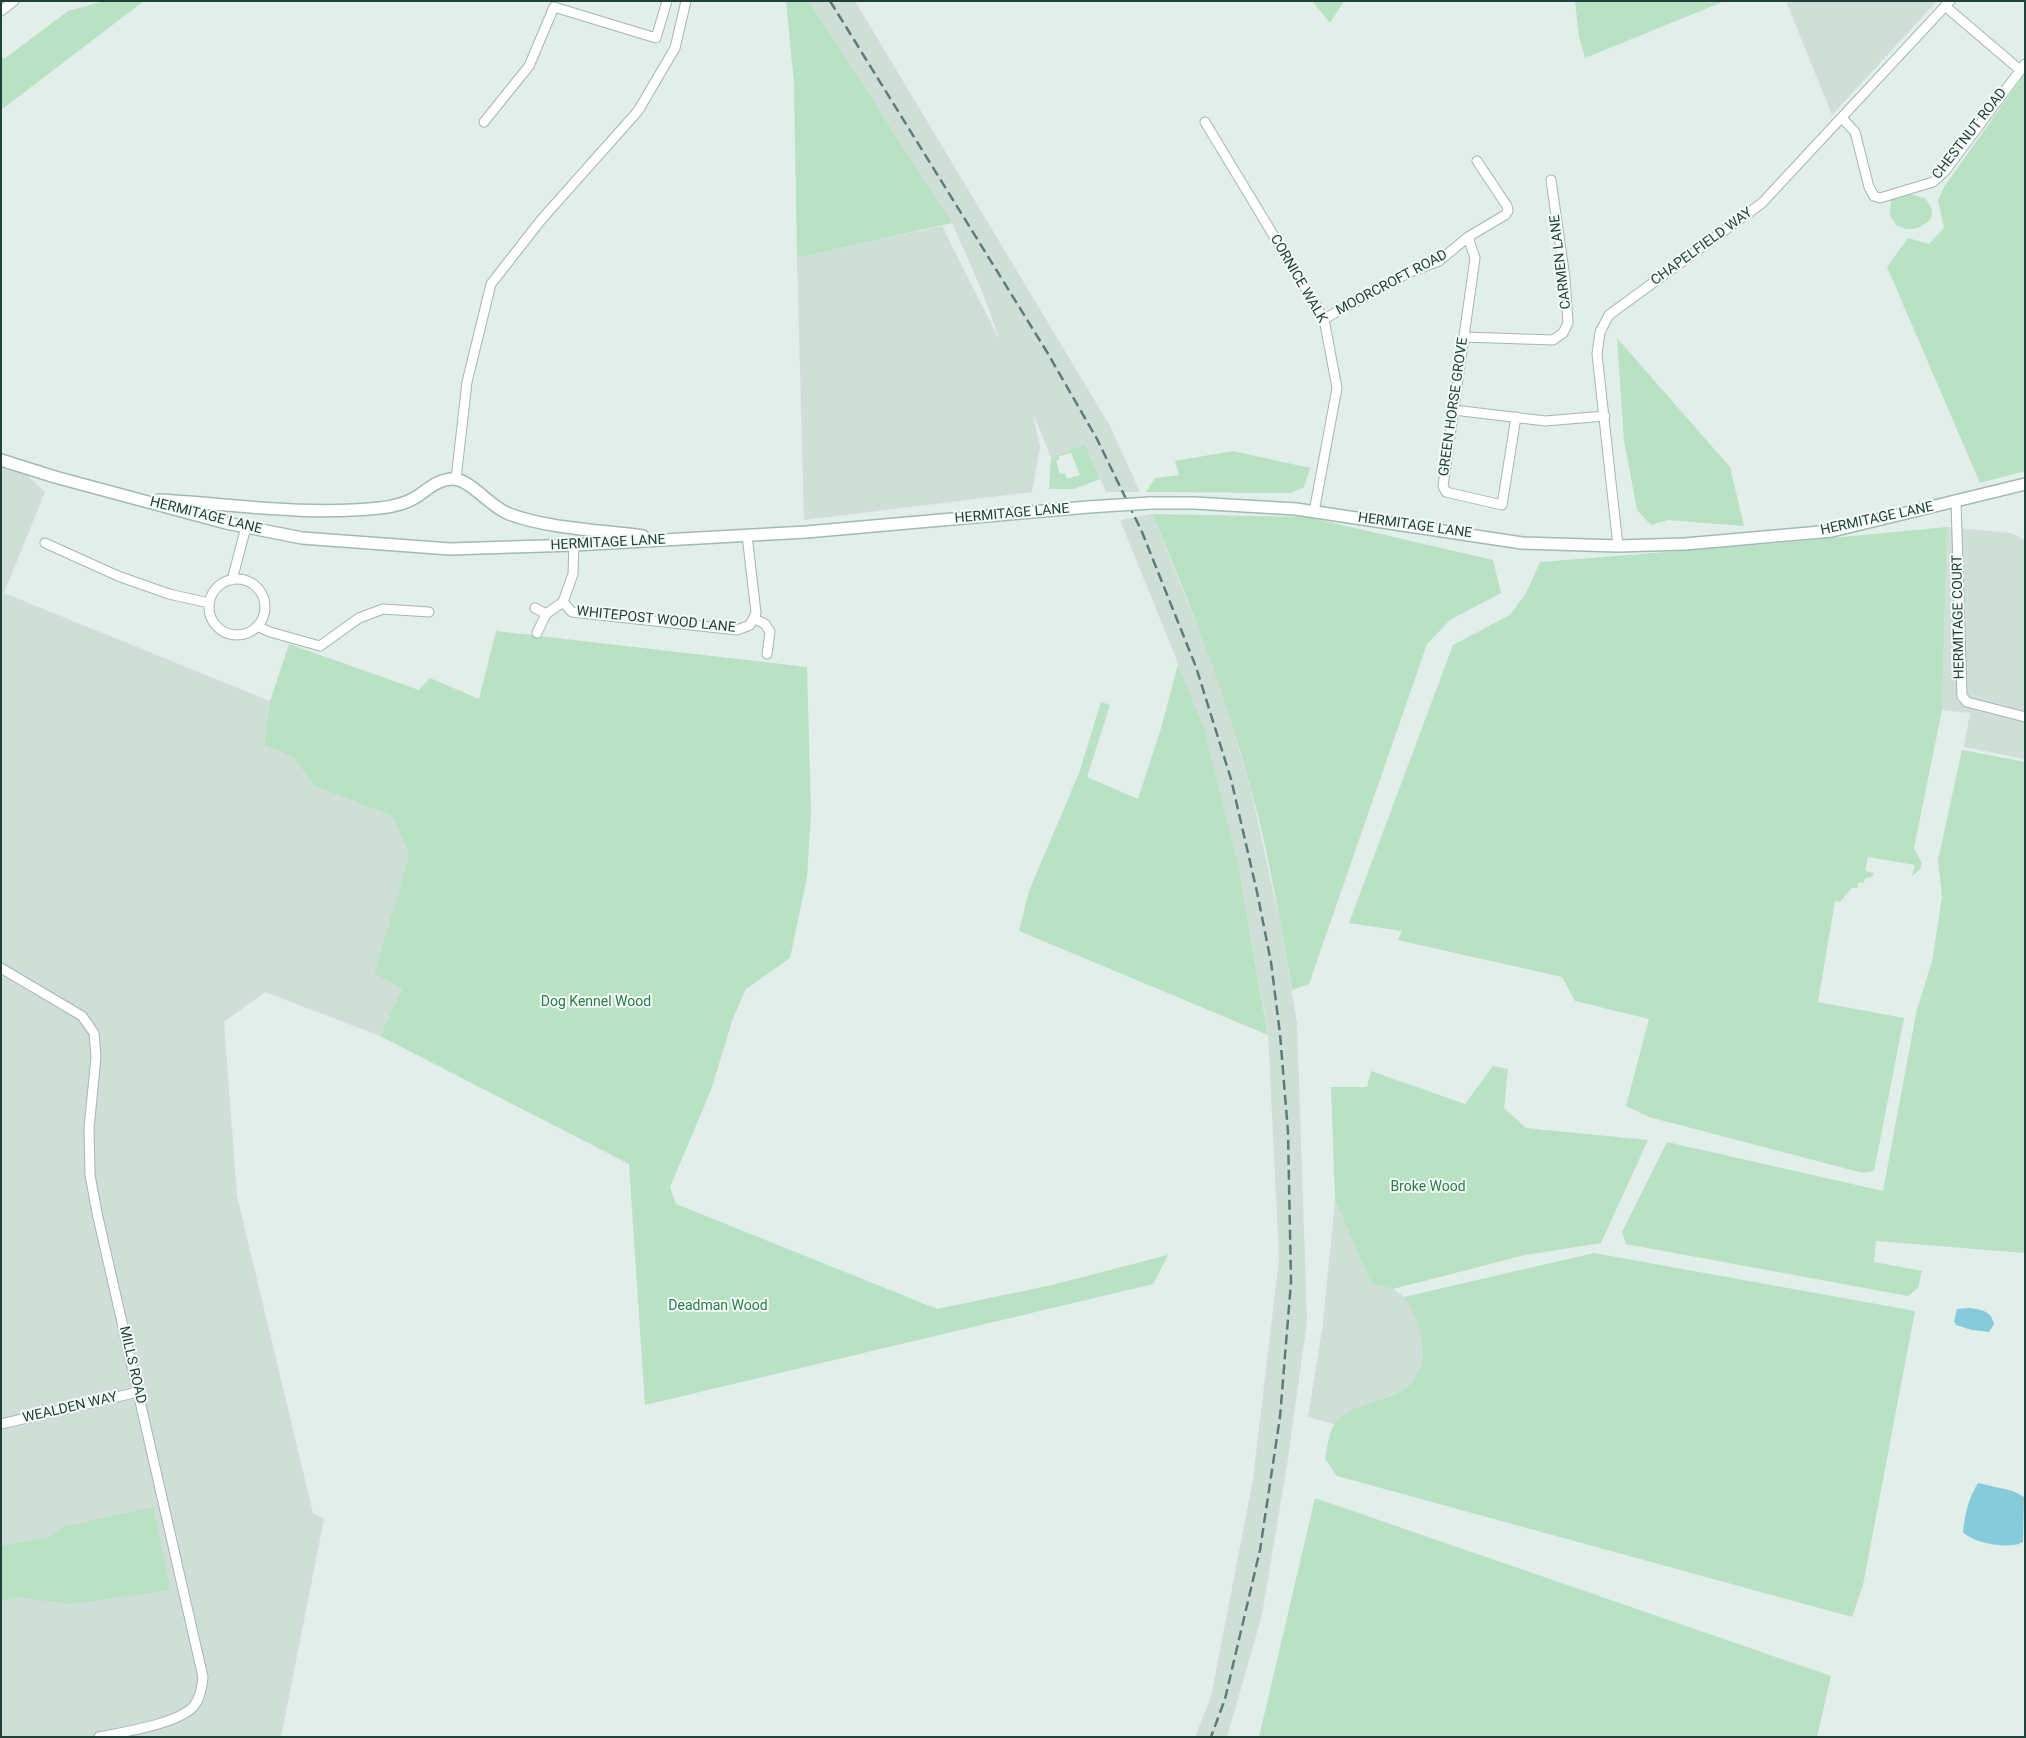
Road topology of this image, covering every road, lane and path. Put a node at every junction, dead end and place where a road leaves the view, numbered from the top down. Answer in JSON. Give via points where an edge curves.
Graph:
{"nodes":[{"id":1,"x":14,"y":1,"type":"edge"},
{"id":2,"x":667,"y":1,"type":"edge"},
{"id":3,"x":686,"y":1,"type":"edge"},
{"id":4,"x":554,"y":4,"type":"edge"},
{"id":5,"x":1948,"y":4,"type":"edge"},
{"id":6,"x":2,"y":11,"type":"edge"},
{"id":7,"x":2022,"y":67,"type":"edge"},
{"id":8,"x":1842,"y":118,"type":"junction"},
{"id":9,"x":484,"y":122,"type":"dead end"},
{"id":10,"x":1205,"y":122,"type":"dead end"},
{"id":11,"x":1477,"y":161,"type":"dead end"},
{"id":12,"x":1551,"y":180,"type":"dead end"},
{"id":13,"x":1468,"y":237,"type":"junction"},
{"id":14,"x":1324,"y":319,"type":"junction"},
{"id":15,"x":1464,"y":337,"type":"junction"},
{"id":16,"x":1454,"y":410,"type":"junction"},
{"id":17,"x":1605,"y":416,"type":"junction"},
{"id":18,"x":1516,"y":417,"type":"junction"},
{"id":19,"x":1,"y":460,"type":"edge"},
{"id":20,"x":456,"y":479,"type":"junction"},
{"id":21,"x":2025,"y":484,"type":"edge"},
{"id":22,"x":132,"y":498,"type":"junction"},
{"id":23,"x":1956,"y":501,"type":"junction"},
{"id":24,"x":1314,"y":512,"type":"junction"},
{"id":25,"x":246,"y":526,"type":"junction"},
{"id":26,"x":747,"y":535,"type":"junction"},
{"id":27,"x":671,"y":540,"type":"junction"},
{"id":28,"x":44,"y":543,"type":"dead end"},
{"id":29,"x":574,"y":545,"type":"junction"},
{"id":30,"x":1618,"y":546,"type":"junction"},
{"id":31,"x":232,"y":580,"type":"junction"},
{"id":32,"x":562,"y":602,"type":"junction"},
{"id":33,"x":209,"y":603,"type":"junction"},
{"id":34,"x":535,"y":608,"type":"dead end"},
{"id":35,"x":429,"y":612,"type":"dead end"},
{"id":36,"x":546,"y":614,"type":"junction"},
{"id":37,"x":754,"y":619,"type":"junction"},
{"id":38,"x":257,"y":626,"type":"junction"},
{"id":39,"x":537,"y":633,"type":"dead end"},
{"id":40,"x":767,"y":654,"type":"dead end"},
{"id":41,"x":2025,"y":717,"type":"edge"},
{"id":42,"x":1,"y":968,"type":"edge"},
{"id":43,"x":138,"y":1392,"type":"junction"},
{"id":44,"x":1,"y":1424,"type":"edge"},
{"id":45,"x":99,"y":1737,"type":"edge"}],
"edges":[{"from":1,"to":6,"type":"street"},
{"from":2,"to":4,"type":"street","via":[[656,38]]},
{"from":3,"to":20,"type":"street","via":[[675,48],[638,111],[541,220],[491,284],[467,382]]},
{"from":4,"to":9,"type":"street","via":[[529,66]]},
{"from":5,"to":7,"type":"street"},
{"from":5,"to":8,"type":"street","name":"CHAPELFIELD WAY"},
{"from":7,"to":8,"type":"street","name":"CHESTNUT ROAD","via":[[1945,171],[1933,182],[1888,197],[1880,198],[1871,192],[1855,132]]},
{"from":8,"to":17,"type":"street","name":"CHAPELFIELD WAY","via":[[1752,212],[1609,315],[1600,332],[1597,354]]},
{"from":10,"to":14,"type":"street","name":"CORNICE WALK"},
{"from":11,"to":13,"type":"street","name":"MOORCROFT ROAD","via":[[1508,212]]},
{"from":12,"to":15,"type":"street","name":"CARMEN LANE","via":[[1565,278],[1568,323],[1563,333],[1553,340]]},
{"from":13,"to":14,"type":"street","name":"MOORCROFT ROAD","via":[[1439,261],[1410,272]]},
{"from":13,"to":15,"type":"street","name":"GREEN HORSE GROVE","via":[[1475,258]]},
{"from":14,"to":24,"type":"street","name":"CORNICE WALK","via":[[1337,388]]},
{"from":15,"to":16,"type":"street","name":"GREEN HORSE GROVE"},
{"from":16,"to":18,"type":"street"},
{"from":16,"to":18,"type":"street","name":"GREEN HORSE GROVE","via":[[1444,486],[1446,492],[1502,505]]},
{"from":17,"to":18,"type":"street","via":[[1546,421]]},
{"from":17,"to":30,"type":"street","name":"CHAPELFIELD WAY"},
{"from":19,"to":22,"type":"main road","name":"HERMITAGE LANE"},
{"from":20,"to":22,"type":"main road","via":[[442,481],[400,504],[379,508],[280,509]]},
{"from":20,"to":27,"type":"main road","via":[[508,514],[548,523]]},
{"from":21,"to":23,"type":"main road","name":"HERMITAGE LANE"},
{"from":22,"to":25,"type":"main road","name":"HERMITAGE LANE"},
{"from":23,"to":30,"type":"main road","name":"HERMITAGE LANE","via":[[1832,531],[1685,544]]},
{"from":23,"to":41,"type":"street","name":"HERMITAGE COURT","via":[[1962,696],[1967,702]]},
{"from":24,"to":26,"type":"main road","name":"HERMITAGE LANE","bridge":true,"via":[[1150,503]]},
{"from":24,"to":30,"type":"main road","name":"HERMITAGE LANE","via":[[1522,543]]},
{"from":25,"to":29,"type":"main road","name":"HERMITAGE LANE","via":[[302,538],[450,549]]},
{"from":25,"to":31,"type":"street"},
{"from":26,"to":27,"type":"main road","name":"HERMITAGE LANE"},
{"from":26,"to":37,"type":"street","name":"WHITEPOST WOOD LANE"},
{"from":27,"to":29,"type":"main road","name":"HERMITAGE LANE"},
{"from":28,"to":33,"type":"street","via":[[118,576],[169,594]]},
{"from":29,"to":32,"type":"street","name":"WHITEPOST WOOD LANE","via":[[573,574]]},
{"from":31,"to":33,"type":"street","via":[[217,588]]},
{"from":31,"to":38,"type":"street","via":[[248,582],[261,593],[264,610]]},
{"from":32,"to":36,"type":"street"},
{"from":32,"to":37,"type":"street","name":"WHITEPOST WOOD LANE","via":[[576,613],[737,630],[746,628]]},
{"from":33,"to":38,"type":"street","via":[[212,620],[225,632],[242,634]]},
{"from":34,"to":36,"type":"street"},
{"from":35,"to":38,"type":"street","via":[[382,609],[359,618],[320,646]]},
{"from":36,"to":39,"type":"street"},
{"from":37,"to":40,"type":"street","via":[[765,624],[770,632]]},
{"from":42,"to":43,"type":"street","name":"MILLS ROAD","via":[[82,1016],[94,1033],[96,1057],[89,1128],[90,1175]]},
{"from":43,"to":44,"type":"street","name":"WEALDEN WAY"},
{"from":43,"to":45,"type":"street","name":"MILLS ROAD","via":[[203,1678],[202,1691],[195,1705],[180,1717]]}]}
